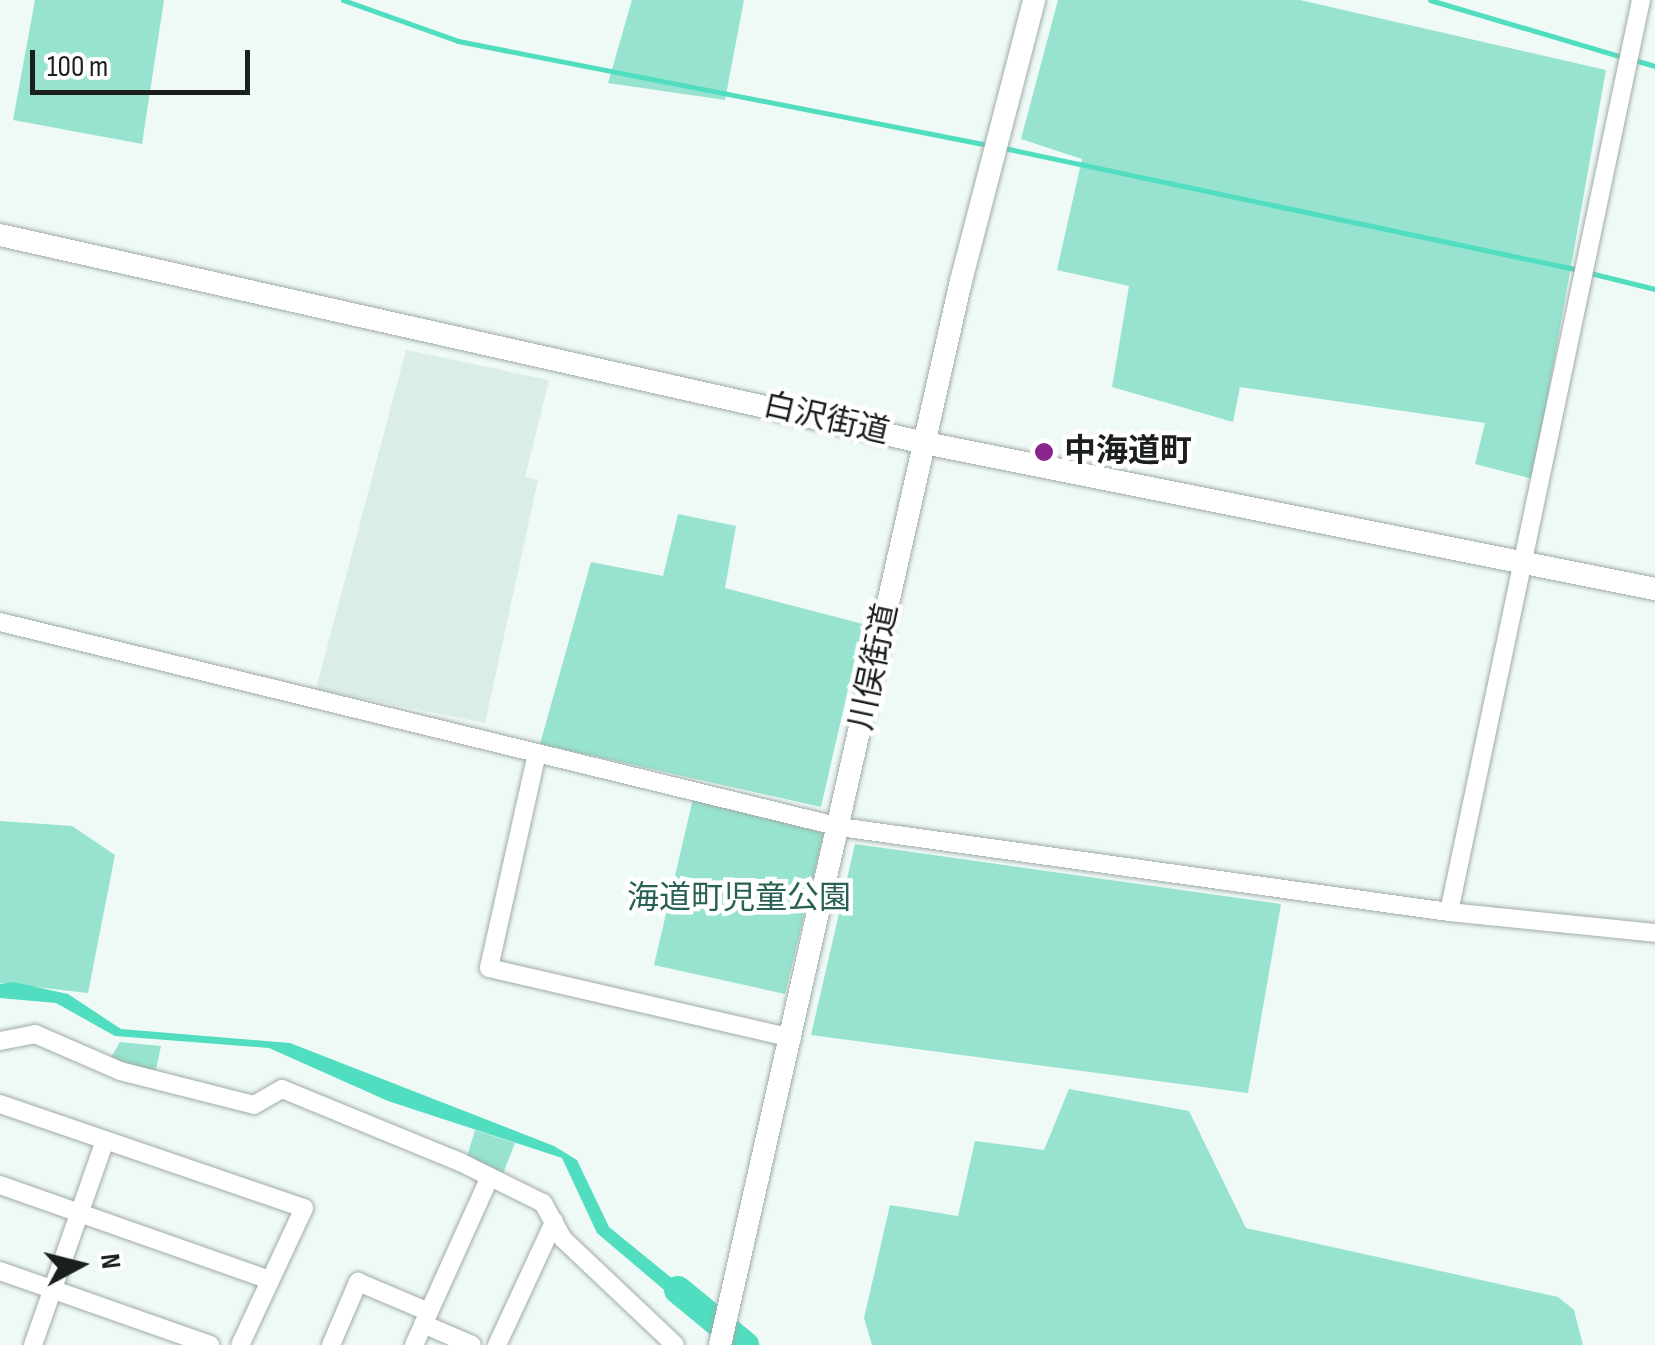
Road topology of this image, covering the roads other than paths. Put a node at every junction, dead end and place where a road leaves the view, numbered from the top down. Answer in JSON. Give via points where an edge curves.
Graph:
{"nodes":[{"id":1,"x":1034,"y":0,"type":"edge"},
{"id":2,"x":1641,"y":0,"type":"edge"},
{"id":3,"x":0,"y":235,"type":"edge"},
{"id":4,"x":925,"y":443,"type":"junction"},
{"id":5,"x":1522,"y":559,"type":"junction"},
{"id":6,"x":1655,"y":589,"type":"edge"},
{"id":7,"x":0,"y":622,"type":"edge"},
{"id":8,"x":537,"y":753,"type":"junction"},
{"id":9,"x":840,"y":826,"type":"junction"},
{"id":10,"x":1449,"y":912,"type":"junction"},
{"id":11,"x":1655,"y":933,"type":"edge"},
{"id":12,"x":792,"y":1038,"type":"junction"},
{"id":13,"x":0,"y":1041,"type":"edge"},
{"id":14,"x":0,"y":1104,"type":"edge"},
{"id":15,"x":104,"y":1140,"type":"junction"},
{"id":16,"x":490,"y":1177,"type":"junction"},
{"id":17,"x":0,"y":1185,"type":"edge"},
{"id":18,"x":79,"y":1213,"type":"junction"},
{"id":19,"x":554,"y":1222,"type":"junction"},
{"id":20,"x":0,"y":1270,"type":"edge"},
{"id":21,"x":270,"y":1280,"type":"junction"},
{"id":22,"x":52,"y":1289,"type":"junction"},
{"id":23,"x":426,"y":1318,"type":"junction"},
{"id":24,"x":723,"y":1332,"type":"edge"},
{"id":25,"x":33,"y":1345,"type":"edge"},
{"id":26,"x":210,"y":1345,"type":"edge"},
{"id":27,"x":240,"y":1345,"type":"edge"},
{"id":28,"x":330,"y":1345,"type":"edge"},
{"id":29,"x":414,"y":1345,"type":"edge"},
{"id":30,"x":472,"y":1345,"type":"edge"},
{"id":31,"x":497,"y":1345,"type":"edge"},
{"id":32,"x":675,"y":1345,"type":"edge"}],
"edges":[{"from":1,"to":4,"type":"main road","name":"川俣街道"},
{"from":2,"to":5,"type":"street"},
{"from":3,"to":4,"type":"main road","name":"白沢街道"},
{"from":4,"to":5,"type":"main road","name":"白沢街道"},
{"from":4,"to":9,"type":"main road","name":"川俣街道"},
{"from":5,"to":6,"type":"main road","name":"白沢街道"},
{"from":5,"to":10,"type":"street"},
{"from":7,"to":8,"type":"street"},
{"from":8,"to":9,"type":"street"},
{"from":8,"to":12,"type":"street","via":[[489,968]]},
{"from":9,"to":10,"type":"street"},
{"from":9,"to":12,"type":"main road","name":"川俣街道"},
{"from":10,"to":11,"type":"street"},
{"from":12,"to":24,"type":"main road","name":"川俣街道"},
{"from":13,"to":16,"type":"street","via":[[46,1036],[120,1071],[254,1105],[282,1089]]},
{"from":14,"to":15,"type":"street"},
{"from":15,"to":18,"type":"street"},
{"from":15,"to":21,"type":"street","via":[[304,1208]]},
{"from":16,"to":19,"type":"street","via":[[544,1203]]},
{"from":16,"to":23,"type":"street"},
{"from":17,"to":18,"type":"street"},
{"from":18,"to":21,"type":"street"},
{"from":18,"to":22,"type":"street"},
{"from":19,"to":31,"type":"street"},
{"from":19,"to":32,"type":"street"},
{"from":20,"to":22,"type":"street"},
{"from":21,"to":27,"type":"street"},
{"from":22,"to":25,"type":"street"},
{"from":22,"to":26,"type":"street"},
{"from":23,"to":28,"type":"street","via":[[358,1282]]},
{"from":23,"to":29,"type":"street"},
{"from":23,"to":30,"type":"street"}]}
